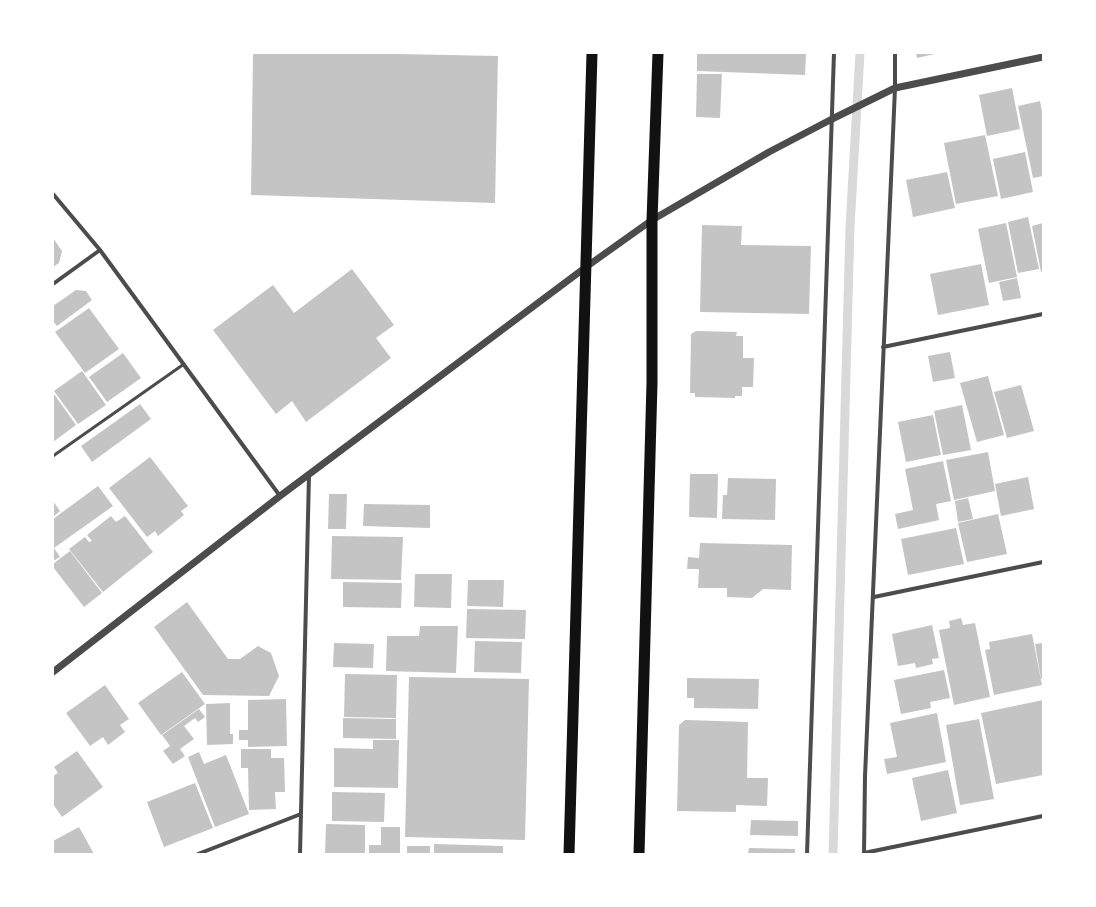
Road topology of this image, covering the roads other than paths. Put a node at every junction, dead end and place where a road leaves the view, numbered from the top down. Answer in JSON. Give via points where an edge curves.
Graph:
{"nodes":[{"id":1,"x":592,"y":53,"type":"edge"},
{"id":2,"x":658,"y":53,"type":"edge"},
{"id":3,"x":834,"y":53,"type":"edge"},
{"id":4,"x":896,"y":53,"type":"edge"},
{"id":5,"x":1043,"y":57,"type":"edge"},
{"id":6,"x":895,"y":88,"type":"junction"},
{"id":7,"x":832,"y":119,"type":"junction"},
{"id":8,"x":53,"y":194,"type":"edge"},
{"id":9,"x":652,"y":220,"type":"junction"},
{"id":10,"x":100,"y":250,"type":"junction"},
{"id":11,"x":586,"y":267,"type":"junction"},
{"id":12,"x":53,"y":284,"type":"edge"},
{"id":13,"x":1043,"y":314,"type":"edge"},
{"id":14,"x":883,"y":347,"type":"junction"},
{"id":15,"x":184,"y":364,"type":"junction"},
{"id":16,"x":53,"y":456,"type":"edge"},
{"id":17,"x":309,"y":475,"type":"junction"},
{"id":18,"x":280,"y":496,"type":"junction"},
{"id":19,"x":1043,"y":562,"type":"edge"},
{"id":20,"x":874,"y":597,"type":"junction"},
{"id":21,"x":53,"y":672,"type":"edge"},
{"id":22,"x":301,"y":814,"type":"junction"},
{"id":23,"x":1043,"y":816,"type":"edge"},
{"id":24,"x":864,"y":853,"type":"edge"},
{"id":25,"x":198,"y":854,"type":"edge"},
{"id":26,"x":300,"y":854,"type":"edge"},
{"id":27,"x":569,"y":854,"type":"edge"},
{"id":28,"x":639,"y":854,"type":"edge"},
{"id":29,"x":807,"y":854,"type":"edge"}],
"edges":[{"from":1,"to":11,"type":"highway"},
{"from":2,"to":9,"type":"highway"},
{"from":3,"to":7,"type":"street"},
{"from":4,"to":6,"type":"street"},
{"from":5,"to":6,"type":"street"},
{"from":6,"to":7,"type":"street"},
{"from":6,"to":14,"type":"street"},
{"from":7,"to":9,"type":"street","via":[[769,152]]},
{"from":7,"to":29,"type":"street"},
{"from":8,"to":10,"type":"street"},
{"from":9,"to":11,"type":"street"},
{"from":9,"to":28,"type":"highway","via":[[652,383]]},
{"from":10,"to":12,"type":"street"},
{"from":10,"to":15,"type":"street"},
{"from":11,"to":17,"type":"street"},
{"from":11,"to":27,"type":"highway"},
{"from":13,"to":14,"type":"street"},
{"from":14,"to":20,"type":"street"},
{"from":15,"to":16,"type":"lane"},
{"from":15,"to":18,"type":"street"},
{"from":17,"to":18,"type":"street"},
{"from":17,"to":22,"type":"street"},
{"from":18,"to":21,"type":"street"},
{"from":19,"to":20,"type":"street"},
{"from":20,"to":24,"type":"street","via":[[865,776]]},
{"from":22,"to":25,"type":"street"},
{"from":22,"to":26,"type":"street"},
{"from":23,"to":24,"type":"street"}]}
